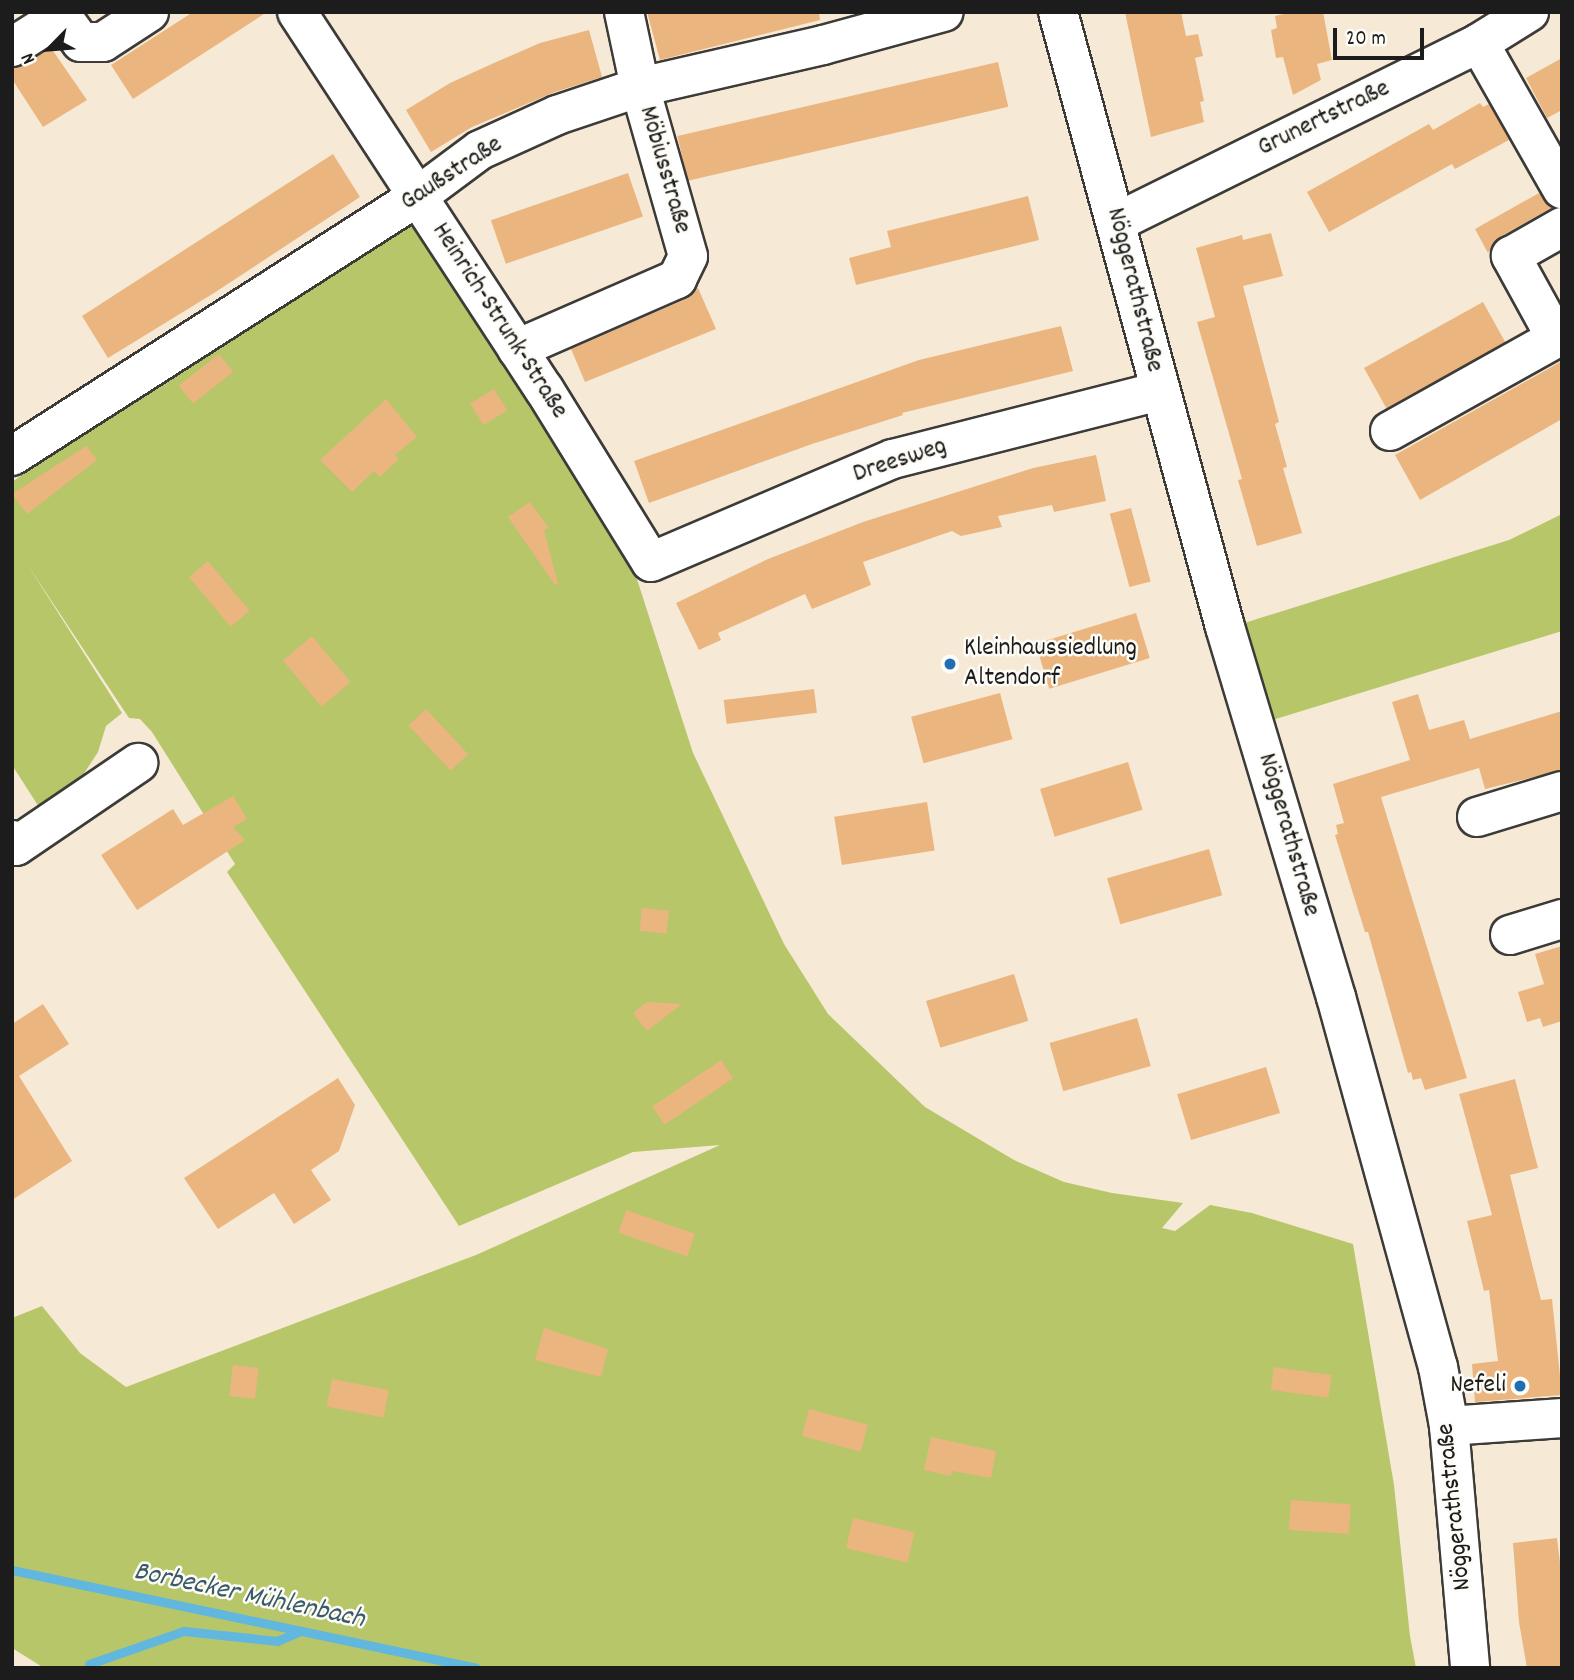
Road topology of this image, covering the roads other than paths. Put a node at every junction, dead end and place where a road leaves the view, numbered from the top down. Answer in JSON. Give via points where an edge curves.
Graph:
{"nodes":[{"id":1,"x":149,"y":12,"type":"edge"},
{"id":2,"x":298,"y":12,"type":"edge"},
{"id":3,"x":624,"y":12,"type":"edge"},
{"id":4,"x":944,"y":12,"type":"edge"},
{"id":5,"x":1058,"y":12,"type":"edge"},
{"id":6,"x":1529,"y":12,"type":"edge"},
{"id":7,"x":60,"y":14,"type":"edge"},
{"id":8,"x":1479,"y":43,"type":"junction"},
{"id":9,"x":12,"y":47,"type":"edge"},
{"id":10,"x":640,"y":87,"type":"junction"},
{"id":11,"x":1562,"y":188,"type":"edge"},
{"id":12,"x":418,"y":196,"type":"junction"},
{"id":13,"x":1117,"y":222,"type":"junction"},
{"id":14,"x":1562,"y":227,"type":"edge"},
{"id":15,"x":1559,"y":336,"type":"edge"},
{"id":16,"x":517,"y":349,"type":"junction"},
{"id":17,"x":1159,"y":391,"type":"junction"},
{"id":18,"x":1390,"y":431,"type":"dead end"},
{"id":19,"x":12,"y":456,"type":"edge"},
{"id":20,"x":651,"y":562,"type":"joint"},
{"id":21,"x":138,"y":763,"type":"dead end"},
{"id":22,"x":1562,"y":791,"type":"edge"},
{"id":23,"x":1477,"y":817,"type":"dead end"},
{"id":24,"x":14,"y":845,"type":"edge"},
{"id":25,"x":1562,"y":919,"type":"edge"},
{"id":26,"x":1510,"y":935,"type":"dead end"},
{"id":27,"x":1562,"y":1418,"type":"edge"},
{"id":28,"x":1449,"y":1426,"type":"junction"},
{"id":29,"x":1471,"y":1668,"type":"edge"}],
"edges":[{"from":1,"to":7,"type":"street","via":[[103,42],[81,42]]},
{"from":2,"to":12,"type":"street","name":"Heinrich-Strunk-Straße"},
{"from":3,"to":10,"type":"street","name":"Möbiusstraße"},
{"from":4,"to":10,"type":"street","name":"Gaußstraße"},
{"from":5,"to":13,"type":"street","name":"Nöggerathstraße"},
{"from":6,"to":8,"type":"street","name":"Grunertstraße"},
{"from":7,"to":9,"type":"street"},
{"from":8,"to":11,"type":"street"},
{"from":8,"to":13,"type":"street","name":"Grunertstraße"},
{"from":10,"to":12,"type":"street","name":"Gaußstraße","via":[[557,115],[480,150]]},
{"from":10,"to":16,"type":"street","name":"Möbiusstraße","via":[[688,256],[677,279]]},
{"from":12,"to":16,"type":"street","name":"Heinrich-Strunk-Straße"},
{"from":12,"to":19,"type":"street","name":"Gaußstraße"},
{"from":13,"to":17,"type":"street","name":"Nöggerathstraße"},
{"from":14,"to":15,"type":"street","via":[[1511,257]]},
{"from":15,"to":18,"type":"street"},
{"from":16,"to":20,"type":"street","name":"Heinrich-Strunk-Straße"},
{"from":17,"to":20,"type":"street","name":"Dreesweg","via":[[893,459]]},
{"from":17,"to":28,"type":"street","name":"Nöggerathstraße","via":[[1336,997],[1438,1367]]},
{"from":21,"to":24,"type":"street"},
{"from":22,"to":23,"type":"street"},
{"from":25,"to":26,"type":"street"},
{"from":27,"to":28,"type":"street"},
{"from":28,"to":29,"type":"street","name":"Nöggerathstraße"}]}
